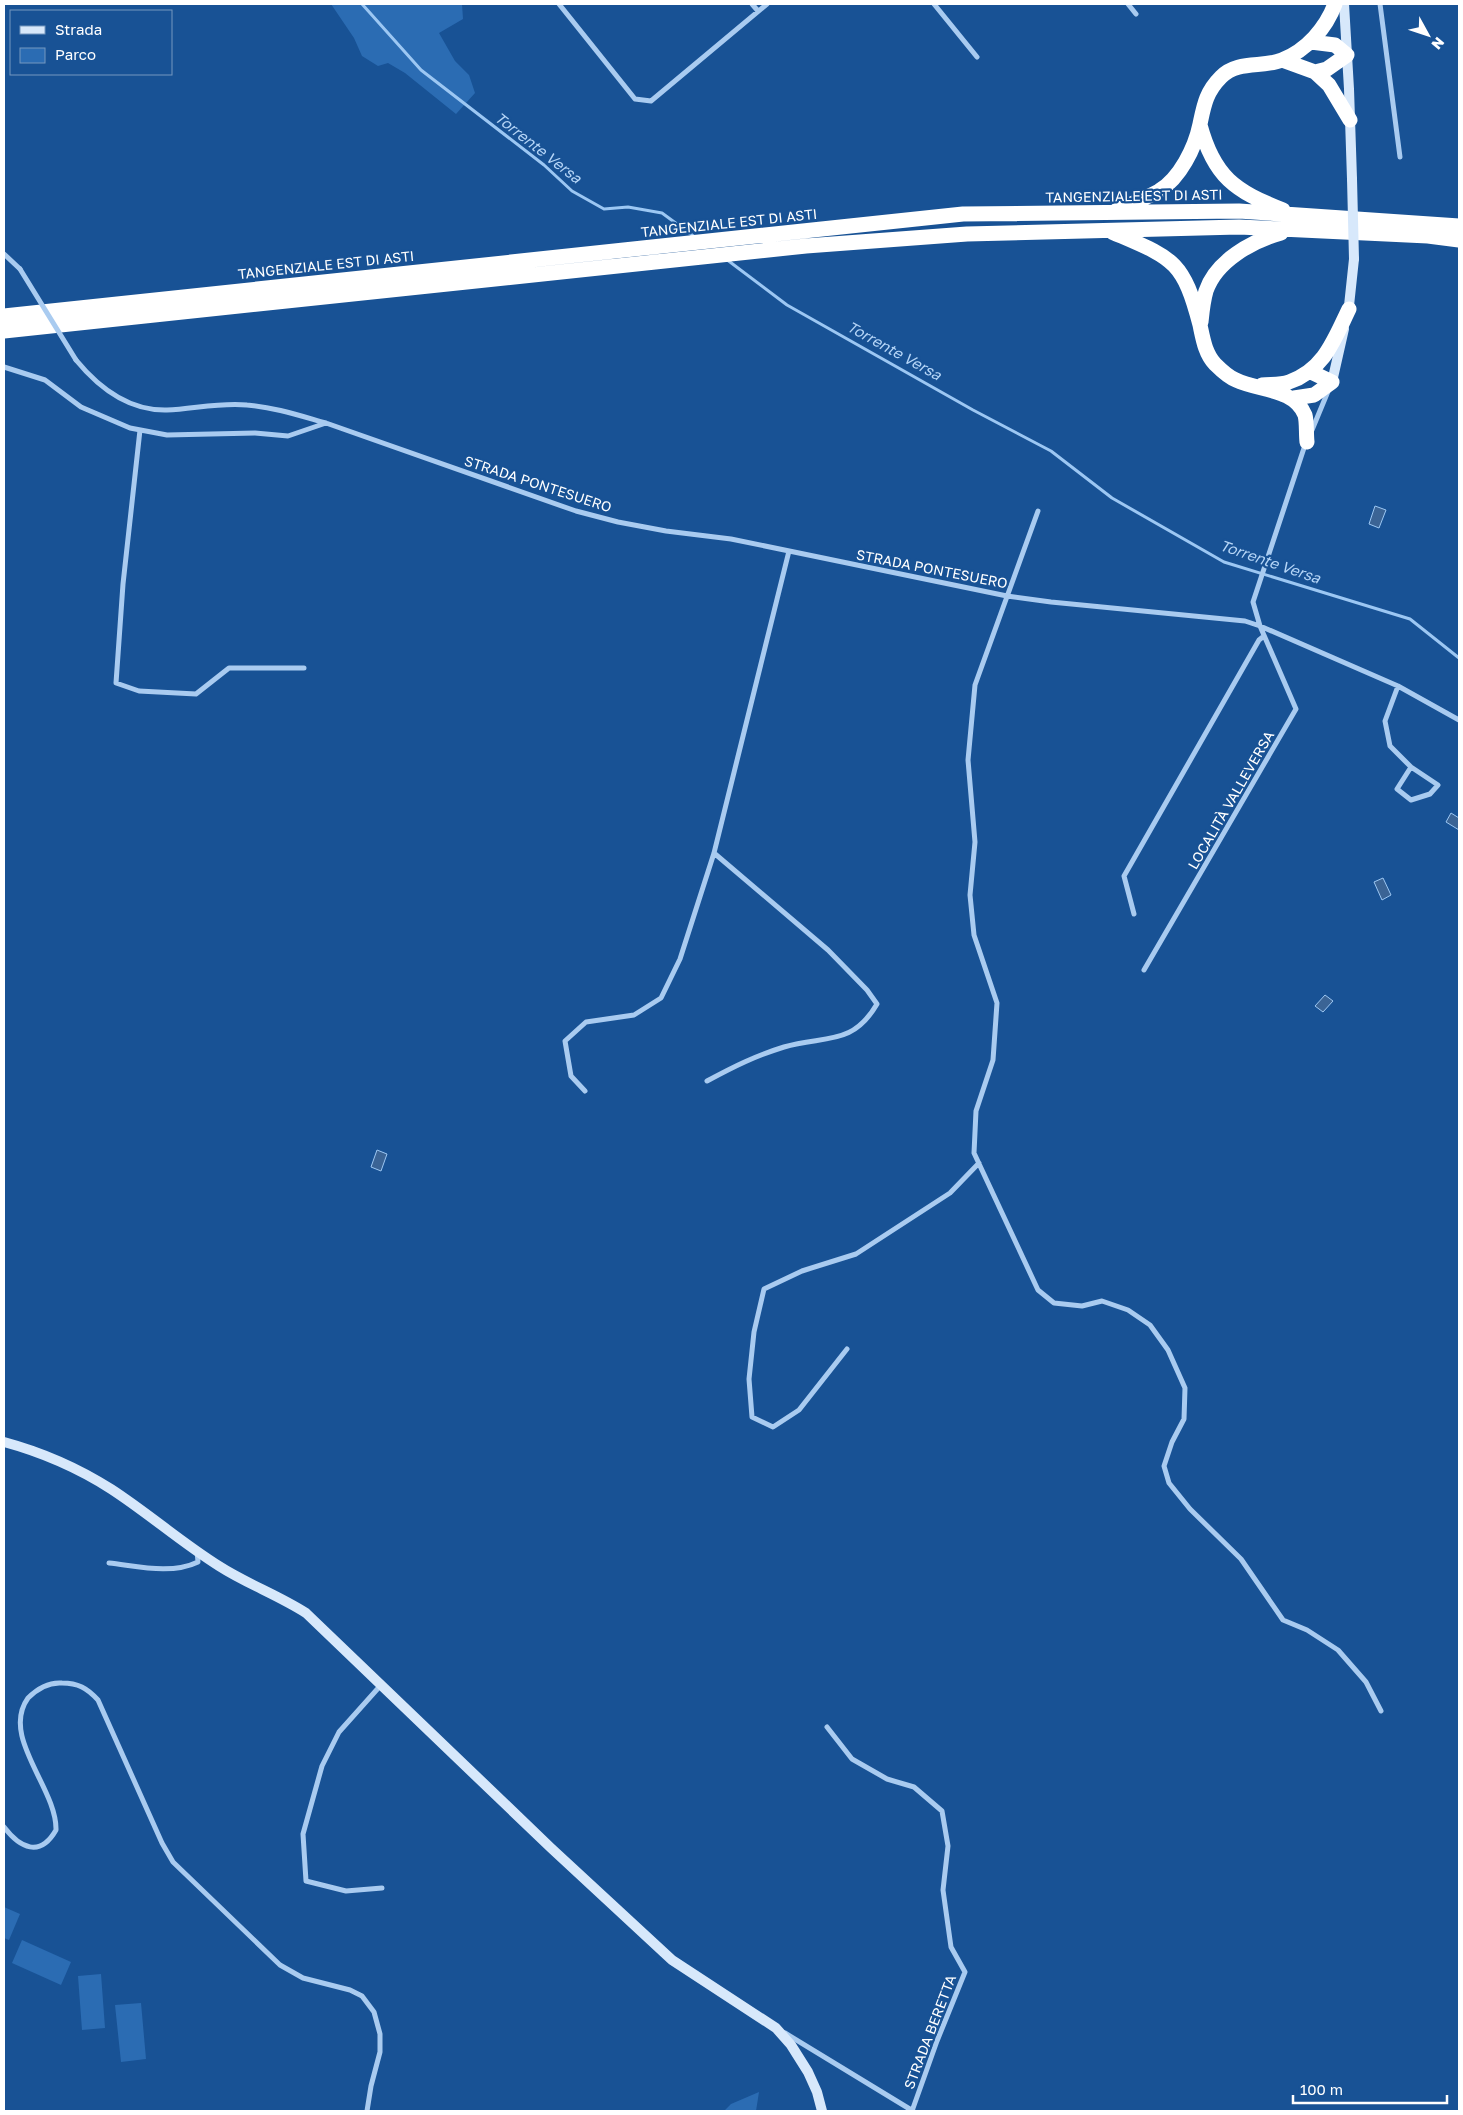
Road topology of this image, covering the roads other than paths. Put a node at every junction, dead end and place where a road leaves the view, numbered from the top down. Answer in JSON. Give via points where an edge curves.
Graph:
{"nodes":[{"id":1,"x":559,"y":4,"type":"edge"},
{"id":2,"x":752,"y":4,"type":"edge"},
{"id":3,"x":767,"y":4,"type":"edge"},
{"id":4,"x":934,"y":4,"type":"edge"},
{"id":5,"x":1128,"y":4,"type":"edge"},
{"id":6,"x":1336,"y":4,"type":"edge"},
{"id":7,"x":1344,"y":4,"type":"edge"},
{"id":8,"x":1380,"y":4,"type":"edge"},
{"id":9,"x":758,"y":11,"type":"junction"},
{"id":10,"x":1136,"y":14,"type":"dead end"},
{"id":11,"x":1311,"y":42,"type":"junction"},
{"id":12,"x":1347,"y":55,"type":"junction"},
{"id":13,"x":977,"y":57,"type":"dead end"},
{"id":14,"x":1282,"y":60,"type":"junction"},
{"id":15,"x":1315,"y":72,"type":"junction"},
{"id":16,"x":1350,"y":120,"type":"junction"},
{"id":17,"x":1200,"y":125,"type":"junction"},
{"id":18,"x":1400,"y":157,"type":"dead end"},
{"id":19,"x":1109,"y":213,"type":"junction"},
{"id":20,"x":1459,"y":220,"type":"edge"},
{"id":21,"x":1294,"y":222,"type":"junction"},
{"id":22,"x":1429,"y":223,"type":"junction"},
{"id":23,"x":1459,"y":226,"type":"edge"},
{"id":24,"x":1106,"y":230,"type":"junction"},
{"id":25,"x":1459,"y":240,"type":"edge"},
{"id":26,"x":4,"y":254,"type":"edge"},
{"id":27,"x":1349,"y":309,"type":"junction"},
{"id":28,"x":4,"y":316,"type":"edge"},
{"id":29,"x":1200,"y":326,"type":"junction"},
{"id":30,"x":4,"y":331,"type":"edge"},
{"id":31,"x":4,"y":367,"type":"edge"},
{"id":32,"x":1311,"y":372,"type":"junction"},
{"id":33,"x":1332,"y":382,"type":"junction"},
{"id":34,"x":1255,"y":386,"type":"junction"},
{"id":35,"x":1294,"y":398,"type":"junction"},
{"id":36,"x":326,"y":423,"type":"junction"},
{"id":37,"x":140,"y":430,"type":"junction"},
{"id":38,"x":1306,"y":442,"type":"junction"},
{"id":39,"x":1038,"y":511,"type":"dead end"},
{"id":40,"x":789,"y":551,"type":"junction"},
{"id":41,"x":1007,"y":596,"type":"junction"},
{"id":42,"x":1260,"y":626,"type":"junction"},
{"id":43,"x":1264,"y":636,"type":"junction"},
{"id":44,"x":304,"y":668,"type":"dead end"},
{"id":45,"x":1398,"y":686,"type":"junction"},
{"id":46,"x":1459,"y":720,"type":"edge"},
{"id":47,"x":1411,"y":767,"type":"junction"},
{"id":48,"x":714,"y":853,"type":"junction"},
{"id":49,"x":1134,"y":914,"type":"dead end"},
{"id":50,"x":1144,"y":970,"type":"dead end"},
{"id":51,"x":708,"y":1081,"type":"dead end"},
{"id":52,"x":586,"y":1091,"type":"dead end"},
{"id":53,"x":979,"y":1163,"type":"junction"},
{"id":54,"x":847,"y":1349,"type":"dead end"},
{"id":55,"x":4,"y":1442,"type":"edge"},
{"id":56,"x":197,"y":1551,"type":"junction"},
{"id":57,"x":109,"y":1563,"type":"dead end"},
{"id":58,"x":381,"y":1684,"type":"junction"},
{"id":59,"x":1381,"y":1711,"type":"dead end"},
{"id":60,"x":827,"y":1727,"type":"dead end"},
{"id":61,"x":16,"y":1737,"type":"dead end"},
{"id":62,"x":18,"y":1746,"type":"dead end"},
{"id":63,"x":4,"y":1826,"type":"edge"},
{"id":64,"x":382,"y":1888,"type":"dead end"},
{"id":65,"x":767,"y":2022,"type":"junction"},
{"id":66,"x":367,"y":2111,"type":"edge"},
{"id":67,"x":822,"y":2111,"type":"edge"},
{"id":68,"x":913,"y":2111,"type":"edge"}],
"edges":[{"from":1,"to":9,"type":"street","via":[[635,99],[650,101]]},
{"from":2,"to":9,"type":"street"},
{"from":3,"to":9,"type":"street"},
{"from":4,"to":13,"type":"street"},
{"from":5,"to":10,"type":"street"},
{"from":6,"to":11,"type":"highway","via":[[1328,21]]},
{"from":7,"to":12,"type":"street"},
{"from":8,"to":18,"type":"street"},
{"from":11,"to":12,"type":"highway","via":[[1334,45]]},
{"from":11,"to":14,"type":"highway"},
{"from":12,"to":15,"type":"highway","via":[[1327,69]]},
{"from":12,"to":16,"type":"street"},
{"from":14,"to":15,"type":"highway"},
{"from":14,"to":17,"type":"highway","via":[[1228,71],[1208,95],[1202,107]]},
{"from":15,"to":16,"type":"highway","via":[[1329,86]]},
{"from":16,"to":27,"type":"street","bridge":true,"via":[[1354,259]]},
{"from":17,"to":19,"type":"highway","via":[[1192,150],[1179,171],[1160,190]]},
{"from":17,"to":21,"type":"highway","via":[[1206,150],[1222,175],[1244,193]]},
{"from":19,"to":21,"type":"highway","name":"TANGENZIALE EST DI ASTI","via":[[1239,212]]},
{"from":19,"to":28,"type":"highway","name":"TANGENZIALE EST DI ASTI","via":[[963,214]]},
{"from":20,"to":22,"type":"highway"},
{"from":21,"to":22,"type":"highway","name":"TANGENZIALE EST DI ASTI"},
{"from":21,"to":24,"type":"highway","name":"TANGENZIALE EST DI ASTI","via":[[1238,227]]},
{"from":21,"to":25,"type":"highway","name":"TANGENZIALE EST DI ASTI"},
{"from":21,"to":29,"type":"highway","via":[[1233,256],[1219,270],[1206,291]]},
{"from":22,"to":23,"type":"highway","name":"TANGENZIALE EST DI ASTI"},
{"from":24,"to":29,"type":"highway","via":[[1145,246],[1172,262],[1186,279]]},
{"from":24,"to":30,"type":"highway","name":"TANGENZIALE EST DI ASTI","via":[[967,234],[806,246]]},
{"from":26,"to":36,"type":"street","name":"STRADA PONTESUERO","bridge":true,"via":[[20,269],[76,360],[91,378],[116,397],[142,407],[165,410],[247,404]]},
{"from":27,"to":32,"type":"highway","via":[[1330,349]]},
{"from":27,"to":33,"type":"street"},
{"from":29,"to":34,"type":"highway","via":[[1206,350],[1215,363],[1234,380]]},
{"from":31,"to":37,"type":"street","via":[[45,380],[81,407]]},
{"from":32,"to":33,"type":"highway"},
{"from":32,"to":34,"type":"highway","via":[[1288,382]]},
{"from":33,"to":35,"type":"highway","via":[[1314,395]]},
{"from":33,"to":38,"type":"street","name":"LOCALITÀ VALLEVERSA"},
{"from":34,"to":35,"type":"highway"},
{"from":35,"to":38,"type":"highway","via":[[1305,416]]},
{"from":36,"to":37,"type":"street","via":[[288,436],[255,433],[167,435]]},
{"from":36,"to":40,"type":"street","name":"STRADA PONTESUERO","via":[[576,511],[618,522]]},
{"from":37,"to":44,"type":"street","via":[[116,683],[139,691],[196,694],[229,668]]},
{"from":38,"to":42,"type":"street","name":"LOCALITÀ VALLEVERSA","via":[[1253,602]]},
{"from":39,"to":41,"type":"street"},
{"from":40,"to":41,"type":"street","name":"STRADA PONTESUERO"},
{"from":40,"to":48,"type":"street"},
{"from":41,"to":42,"type":"street","name":"STRADA PONTESUERO","via":[[1245,621]]},
{"from":41,"to":53,"type":"street","via":[[974,685],[968,760],[975,842],[970,895],[974,935],[997,1003],[993,1060],[976,1111],[974,1153]]},
{"from":42,"to":43,"type":"street","name":"LOCALITÀ VALLEVERSA"},
{"from":42,"to":45,"type":"street","name":"STRADA PONTESUERO"},
{"from":43,"to":49,"type":"street","via":[[1236,679],[1124,876]]},
{"from":43,"to":50,"type":"street","name":"LOCALITÀ VALLEVERSA","via":[[1296,709]]},
{"from":45,"to":46,"type":"street","name":"STRADA PONTESUERO"},
{"from":45,"to":47,"type":"street","via":[[1385,721],[1390,746]]},
{"from":47,"to":47,"type":"street","via":[[1397,789],[1411,800],[1430,794],[1438,785]]},
{"from":48,"to":51,"type":"street","via":[[828,950],[877,1004],[868,1020],[842,1037],[787,1046],[754,1057]]},
{"from":48,"to":52,"type":"street","via":[[680,959],[660,998],[634,1015],[586,1022],[565,1041],[571,1076]]},
{"from":53,"to":54,"type":"street","via":[[950,1193],[856,1254],[802,1271],[764,1289],[754,1332],[749,1379],[752,1417],[773,1427],[799,1410]]},
{"from":53,"to":59,"type":"street","via":[[1038,1290],[1054,1303],[1082,1306],[1102,1301],[1128,1310],[1150,1325],[1168,1350],[1185,1388],[1184,1418],[1164,1466],[1169,1483],[1190,1509],[1241,1559],[1283,1620],[1307,1630],[1338,1650],[1366,1682]]},
{"from":55,"to":56,"type":"street","via":[[57,1460],[111,1489]]},
{"from":56,"to":57,"type":"street","via":[[198,1562],[185,1568]]},
{"from":56,"to":58,"type":"street","via":[[234,1576],[289,1601],[306,1613]]},
{"from":58,"to":64,"type":"street","via":[[339,1732],[322,1766],[303,1834],[306,1882],[346,1891]]},
{"from":58,"to":65,"type":"street","via":[[672,1960]]},
{"from":60,"to":68,"type":"street","name":"STRADA BERETTA","via":[[852,1759],[887,1779],[914,1787],[942,1810],[948,1846],[943,1890],[951,1947],[965,1972]]},
{"from":61,"to":66,"type":"street","via":[[16,1718],[24,1702],[35,1691],[57,1683],[71,1683],[89,1690],[98,1700],[173,1862],[280,1965],[303,1978],[350,1990],[362,1996],[374,2012],[380,2034],[380,2052]]},
{"from":62,"to":63,"type":"street","via":[[52,1809],[56,1830],[48,1842],[27,1847],[17,1842]]},
{"from":65,"to":67,"type":"street","via":[[784,2036],[798,2055],[817,2092]]},
{"from":65,"to":68,"type":"street"}]}
